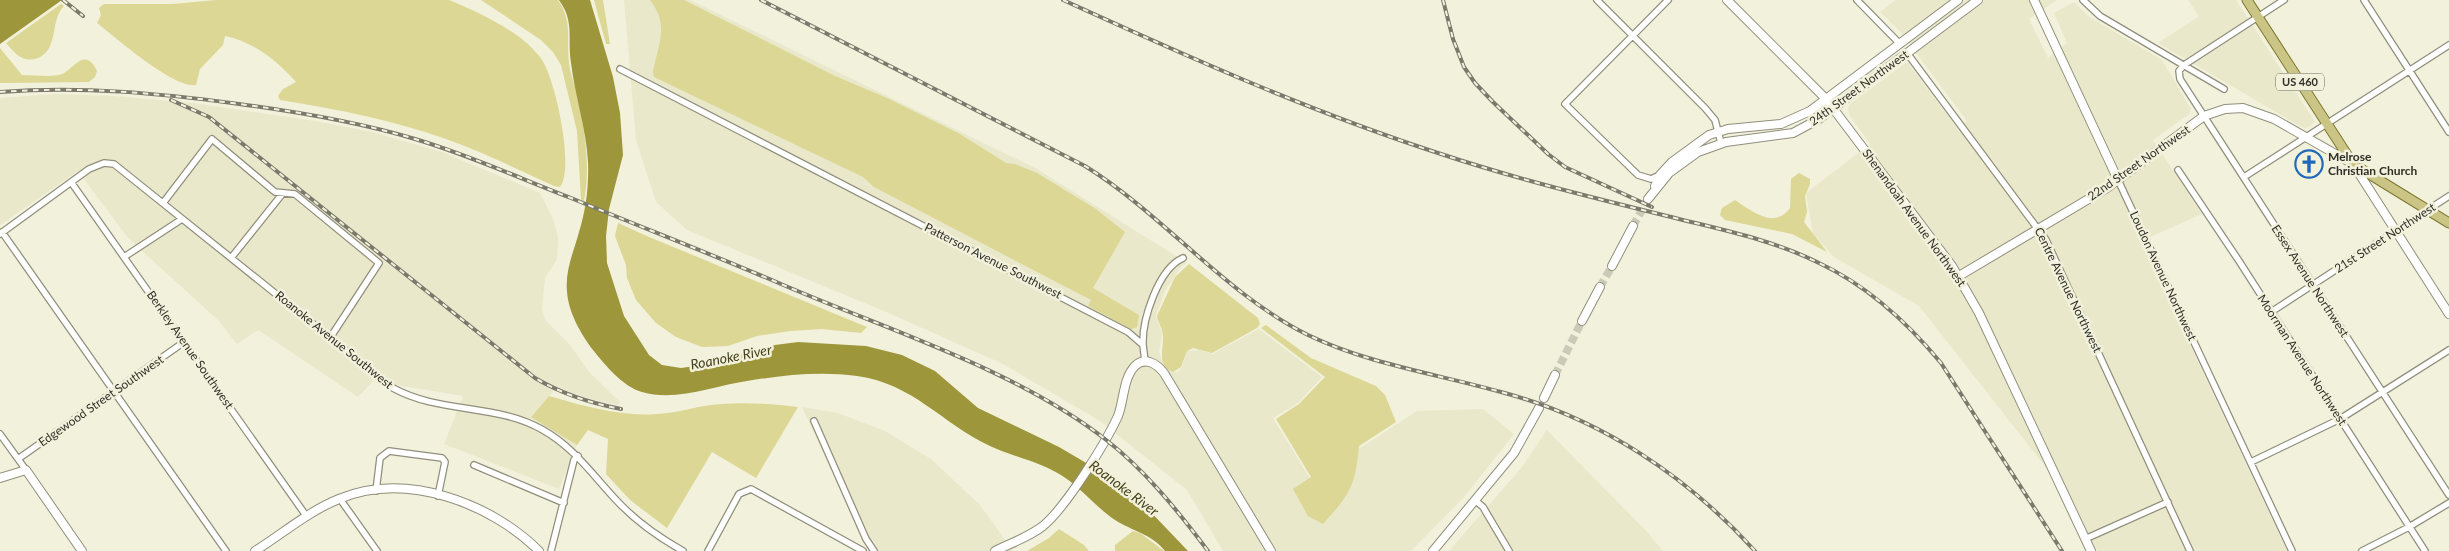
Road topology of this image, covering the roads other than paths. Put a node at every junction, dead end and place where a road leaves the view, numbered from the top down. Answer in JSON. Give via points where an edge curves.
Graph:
{"nodes":[{"id":1,"x":1597,"y":0,"type":"edge"},
{"id":2,"x":1668,"y":0,"type":"edge"},
{"id":3,"x":1728,"y":0,"type":"edge"},
{"id":4,"x":1857,"y":0,"type":"edge"},
{"id":5,"x":1958,"y":0,"type":"edge"},
{"id":6,"x":1978,"y":0,"type":"edge"},
{"id":7,"x":2034,"y":0,"type":"edge"},
{"id":8,"x":2083,"y":0,"type":"edge"},
{"id":9,"x":2247,"y":0,"type":"edge"},
{"id":10,"x":2284,"y":0,"type":"edge"},
{"id":11,"x":2364,"y":0,"type":"edge"},
{"id":12,"x":2258,"y":17,"type":"junction"},
{"id":13,"x":1633,"y":35,"type":"junction"},
{"id":14,"x":1900,"y":44,"type":"junction"},
{"id":15,"x":2449,"y":45,"type":"edge"},
{"id":16,"x":1907,"y":53,"type":"junction"},
{"id":17,"x":2184,"y":65,"type":"junction"},
{"id":18,"x":620,"y":69,"type":"dead end"},
{"id":19,"x":2409,"y":70,"type":"junction"},
{"id":20,"x":2224,"y":89,"type":"dead end"},
{"id":21,"x":1826,"y":100,"type":"junction"},
{"id":22,"x":1833,"y":109,"type":"junction"},
{"id":23,"x":2204,"y":116,"type":"junction"},
{"id":24,"x":2327,"y":123,"type":"junction"},
{"id":25,"x":1718,"y":131,"type":"junction"},
{"id":26,"x":2449,"y":132,"type":"edge"},
{"id":27,"x":2305,"y":136,"type":"junction"},
{"id":28,"x":1721,"y":143,"type":"junction"},
{"id":29,"x":2353,"y":164,"type":"junction"},
{"id":30,"x":2178,"y":170,"type":"dead end"},
{"id":31,"x":1660,"y":175,"type":"junction"},
{"id":32,"x":2244,"y":177,"type":"junction"},
{"id":33,"x":2118,"y":180,"type":"junction"},
{"id":34,"x":71,"y":182,"type":"junction"},
{"id":35,"x":283,"y":193,"type":"junction"},
{"id":36,"x":2449,"y":196,"type":"edge"},
{"id":37,"x":163,"y":203,"type":"junction"},
{"id":38,"x":2428,"y":210,"type":"junction"},
{"id":39,"x":182,"y":219,"type":"junction"},
{"id":40,"x":2449,"y":223,"type":"edge"},
{"id":41,"x":1634,"y":226,"type":"tunnel mouth"},
{"id":42,"x":2038,"y":228,"type":"junction"},
{"id":43,"x":2395,"y":232,"type":"junction"},
{"id":44,"x":1,"y":233,"type":"edge"},
{"id":45,"x":124,"y":257,"type":"junction"},
{"id":46,"x":232,"y":258,"type":"junction"},
{"id":47,"x":1183,"y":258,"type":"dead end"},
{"id":48,"x":1612,"y":266,"type":"tunnel mouth"},
{"id":49,"x":1959,"y":276,"type":"junction"},
{"id":50,"x":2313,"y":285,"type":"junction"},
{"id":51,"x":1600,"y":287,"type":"tunnel mouth"},
{"id":52,"x":2271,"y":312,"type":"junction"},
{"id":53,"x":2449,"y":314,"type":"edge"},
{"id":54,"x":1582,"y":322,"type":"tunnel mouth"},
{"id":55,"x":330,"y":338,"type":"junction"},
{"id":56,"x":184,"y":342,"type":"junction"},
{"id":57,"x":1142,"y":345,"type":"junction"},
{"id":58,"x":2449,"y":350,"type":"edge"},
{"id":59,"x":1144,"y":361,"type":"junction"},
{"id":60,"x":1555,"y":375,"type":"tunnel mouth"},
{"id":61,"x":114,"y":392,"type":"junction"},
{"id":62,"x":2383,"y":392,"type":"junction"},
{"id":63,"x":1544,"y":398,"type":"dead end"},
{"id":64,"x":1539,"y":408,"type":"dead end"},
{"id":65,"x":2340,"y":419,"type":"junction"},
{"id":66,"x":814,"y":421,"type":"dead end"},
{"id":67,"x":0,"y":434,"type":"edge"},
{"id":68,"x":578,"y":456,"type":"junction"},
{"id":69,"x":18,"y":459,"type":"junction"},
{"id":70,"x":2251,"y":462,"type":"junction"},
{"id":71,"x":474,"y":466,"type":"dead end"},
{"id":72,"x":26,"y":470,"type":"junction"},
{"id":73,"x":0,"y":478,"type":"edge"},
{"id":74,"x":376,"y":491,"type":"junction"},
{"id":75,"x":2449,"y":495,"type":"edge"},
{"id":76,"x":438,"y":496,"type":"junction"},
{"id":77,"x":340,"y":499,"type":"junction"},
{"id":78,"x":1476,"y":501,"type":"junction"},
{"id":79,"x":2168,"y":502,"type":"junction"},
{"id":80,"x":564,"y":503,"type":"junction"},
{"id":81,"x":2449,"y":503,"type":"edge"},
{"id":82,"x":307,"y":517,"type":"junction"},
{"id":83,"x":2409,"y":528,"type":"junction"},
{"id":84,"x":2085,"y":539,"type":"junction"},
{"id":85,"x":82,"y":551,"type":"edge"},
{"id":86,"x":226,"y":551,"type":"edge"},
{"id":87,"x":255,"y":551,"type":"edge"},
{"id":88,"x":377,"y":551,"type":"edge"},
{"id":89,"x":539,"y":551,"type":"edge"},
{"id":90,"x":551,"y":551,"type":"edge"},
{"id":91,"x":683,"y":551,"type":"edge"},
{"id":92,"x":708,"y":551,"type":"edge"},
{"id":93,"x":863,"y":551,"type":"edge"},
{"id":94,"x":874,"y":551,"type":"edge"},
{"id":95,"x":995,"y":551,"type":"edge"},
{"id":96,"x":1271,"y":551,"type":"edge"},
{"id":97,"x":1433,"y":551,"type":"edge"},
{"id":98,"x":1509,"y":551,"type":"edge"},
{"id":99,"x":2091,"y":551,"type":"edge"},
{"id":100,"x":2190,"y":551,"type":"edge"},
{"id":101,"x":2292,"y":551,"type":"edge"},
{"id":102,"x":2362,"y":551,"type":"edge"},
{"id":103,"x":2425,"y":551,"type":"edge"}],
"edges":[{"from":1,"to":13,"type":"street"},
{"from":2,"to":13,"type":"street"},
{"from":3,"to":21,"type":"street","name":"Shenandoah Avenue Northwest"},
{"from":4,"to":14,"type":"street"},
{"from":5,"to":14,"type":"street","name":"24th Street Northwest"},
{"from":6,"to":16,"type":"street","name":"24th Street Northwest"},
{"from":7,"to":33,"type":"street","name":"Loudon Avenue Northwest"},
{"from":8,"to":17,"type":"street","via":[[2100,16]]},
{"from":9,"to":12,"type":"main road","number":"US 460"},
{"from":10,"to":12,"type":"street"},
{"from":11,"to":19,"type":"street"},
{"from":12,"to":17,"type":"street"},
{"from":12,"to":24,"type":"main road","number":"US 460"},
{"from":13,"to":25,"type":"street","via":[[1706,108]]},
{"from":13,"to":31,"type":"street","via":[[1565,104],[1638,175],[1651,179]]},
{"from":14,"to":21,"type":"street","name":"24th Street Northwest"},
{"from":15,"to":19,"type":"street"},
{"from":16,"to":22,"type":"street","name":"24th Street Northwest"},
{"from":16,"to":42,"type":"street","name":"Centre Avenue Northwest"},
{"from":17,"to":20,"type":"street"},
{"from":17,"to":23,"type":"street","name":"Essex Avenue Northwest","via":[[2179,71],[2180,79]]},
{"from":18,"to":57,"type":"street","name":"Patterson Avenue Southwest","via":[[1128,332]]},
{"from":19,"to":24,"type":"street"},
{"from":19,"to":26,"type":"street"},
{"from":21,"to":22,"type":"street","name":"Shenandoah Avenue Northwest"},
{"from":21,"to":25,"type":"street","name":"24th Street Northwest","via":[[1790,121]]},
{"from":22,"to":28,"type":"street","name":"24th Street Northwest","via":[[1793,132]]},
{"from":22,"to":49,"type":"street","name":"Shenandoah Avenue Northwest"},
{"from":23,"to":27,"type":"street","name":"22nd Street Northwest","via":[[2225,109],[2243,108],[2274,119]]},
{"from":23,"to":32,"type":"street","name":"Essex Avenue Northwest"},
{"from":23,"to":33,"type":"street","name":"22nd Street Northwest"},
{"from":24,"to":27,"type":"street"},
{"from":24,"to":29,"type":"main road","number":"US 460"},
{"from":25,"to":28,"type":"street"},
{"from":25,"to":31,"type":"street","name":"24th Street Northwest","via":[[1682,153]]},
{"from":27,"to":29,"type":"street","name":"22nd Street Northwest"},
{"from":27,"to":32,"type":"street"},
{"from":28,"to":31,"type":"street","name":"24th Street Northwest","via":[[1680,163],[1648,199]]},
{"from":29,"to":38,"type":"main road","number":"US 460"},
{"from":29,"to":43,"type":"street"},
{"from":30,"to":52,"type":"street","name":"Moorman Avenue Northwest"},
{"from":32,"to":50,"type":"street","name":"Essex Avenue Northwest"},
{"from":33,"to":42,"type":"street","name":"22nd Street Northwest"},
{"from":33,"to":70,"type":"street","name":"Loudon Avenue Northwest"},
{"from":34,"to":37,"type":"street","name":"Roanoke Avenue Southwest","via":[[99,164],[110,163]]},
{"from":34,"to":44,"type":"street","name":"Roanoke Avenue Southwest"},
{"from":34,"to":45,"type":"street","name":"Berkley Avenue Southwest"},
{"from":35,"to":37,"type":"street","via":[[275,192],[212,139]]},
{"from":35,"to":46,"type":"street"},
{"from":35,"to":55,"type":"street","via":[[295,194],[380,263]]},
{"from":36,"to":38,"type":"street","name":"21st Street Northwest"},
{"from":37,"to":39,"type":"street","name":"Roanoke Avenue Southwest"},
{"from":38,"to":40,"type":"main road","number":"US 460"},
{"from":38,"to":43,"type":"street","name":"21st Street Northwest"},
{"from":39,"to":45,"type":"street"},
{"from":39,"to":46,"type":"street","name":"Roanoke Avenue Southwest"},
{"from":41,"to":48,"type":"street"},
{"from":42,"to":49,"type":"street","name":"22nd Street Northwest"},
{"from":42,"to":79,"type":"street","name":"Centre Avenue Northwest"},
{"from":43,"to":50,"type":"street","name":"21st Street Northwest"},
{"from":43,"to":53,"type":"street"},
{"from":44,"to":61,"type":"street"},
{"from":45,"to":56,"type":"street","name":"Berkley Avenue Southwest"},
{"from":46,"to":55,"type":"street","name":"Roanoke Avenue Southwest"},
{"from":47,"to":57,"type":"street","via":[[1174,263],[1152,298],[1144,322]]},
{"from":49,"to":84,"type":"street","name":"Shenandoah Avenue Northwest","via":[[1980,313]]},
{"from":50,"to":52,"type":"street","name":"21st Street Northwest"},
{"from":50,"to":62,"type":"street","name":"Essex Avenue Northwest"},
{"from":51,"to":54,"type":"street"},
{"from":52,"to":65,"type":"street","name":"Moorman Avenue Northwest"},
{"from":55,"to":68,"type":"street","name":"Roanoke Avenue Southwest","via":[[406,395],[521,418],[546,431]]},
{"from":56,"to":61,"type":"street","name":"Edgewood Street Southwest"},
{"from":56,"to":82,"type":"street","name":"Berkley Avenue Southwest"},
{"from":57,"to":59,"type":"street"},
{"from":58,"to":62,"type":"street"},
{"from":59,"to":95,"type":"street","via":[[1130,372],[1119,414],[1055,515],[1041,527]]},
{"from":59,"to":96,"type":"street","via":[[1155,364],[1164,373]]},
{"from":60,"to":63,"type":"street"},
{"from":61,"to":69,"type":"street","name":"Edgewood Street Southwest"},
{"from":61,"to":86,"type":"street"},
{"from":62,"to":65,"type":"street"},
{"from":62,"to":75,"type":"street","name":"Essex Avenue Northwest"},
{"from":64,"to":78,"type":"street","via":[[1514,453]]},
{"from":65,"to":70,"type":"street"},
{"from":65,"to":83,"type":"street","name":"Moorman Avenue Northwest"},
{"from":66,"to":94,"type":"street"},
{"from":67,"to":69,"type":"street"},
{"from":68,"to":80,"type":"street","via":[[574,460]]},
{"from":68,"to":91,"type":"street","name":"Roanoke Avenue Southwest","via":[[632,516]]},
{"from":69,"to":72,"type":"street"},
{"from":70,"to":101,"type":"street","name":"Loudon Avenue Northwest"},
{"from":71,"to":80,"type":"street"},
{"from":72,"to":73,"type":"street"},
{"from":72,"to":85,"type":"street"},
{"from":74,"to":76,"type":"street","via":[[413,490]]},
{"from":74,"to":76,"type":"street","via":[[380,458],[389,451],[442,458],[445,462]]},
{"from":74,"to":77,"type":"street"},
{"from":76,"to":89,"type":"street","via":[[467,504],[501,520]]},
{"from":77,"to":82,"type":"street"},
{"from":77,"to":88,"type":"street"},
{"from":78,"to":97,"type":"street"},
{"from":78,"to":98,"type":"street","via":[[1483,507]]},
{"from":79,"to":84,"type":"street"},
{"from":79,"to":100,"type":"street","name":"Centre Avenue Northwest"},
{"from":80,"to":90,"type":"street"},
{"from":81,"to":83,"type":"street"},
{"from":82,"to":87,"type":"street"},
{"from":83,"to":102,"type":"street"},
{"from":83,"to":103,"type":"street","name":"Moorman Avenue Northwest"},
{"from":84,"to":99,"type":"street","name":"Shenandoah Avenue Northwest"},
{"from":92,"to":93,"type":"street","via":[[739,494],[751,488]]}]}
